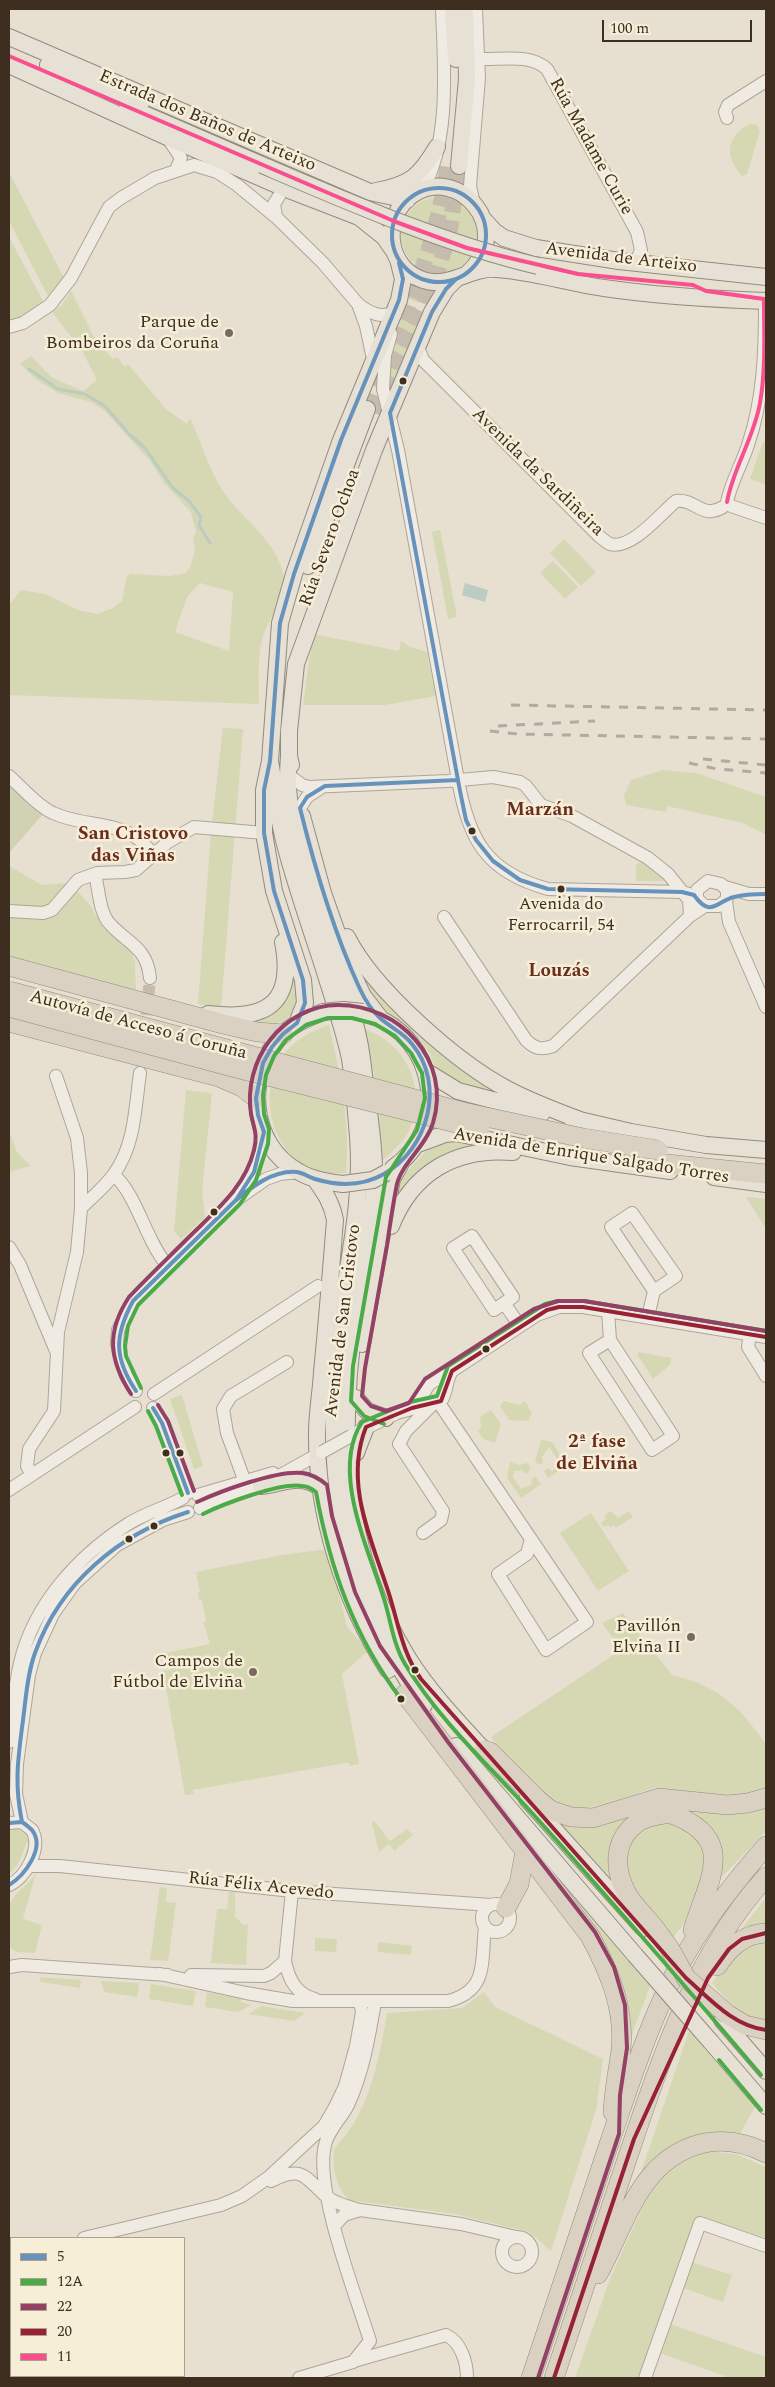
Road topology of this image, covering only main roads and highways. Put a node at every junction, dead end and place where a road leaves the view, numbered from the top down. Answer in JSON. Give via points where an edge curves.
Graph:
{"nodes":[{"id":1,"x":453,"y":9,"type":"edge"},
{"id":2,"x":465,"y":9,"type":"edge"},
{"id":3,"x":9,"y":37,"type":"edge"},
{"id":4,"x":9,"y":46,"type":"edge"},
{"id":5,"x":9,"y":56,"type":"edge"},
{"id":6,"x":9,"y":65,"type":"edge"},
{"id":7,"x":437,"y":146,"type":"road end"},
{"id":8,"x":263,"y":162,"type":"junction"},
{"id":9,"x":370,"y":192,"type":"junction"},
{"id":10,"x":406,"y":200,"type":"junction"},
{"id":11,"x":338,"y":210,"type":"junction"},
{"id":12,"x":484,"y":220,"type":"junction"},
{"id":13,"x":397,"y":257,"type":"junction"},
{"id":14,"x":535,"y":267,"type":"junction"},
{"id":15,"x":461,"y":277,"type":"junction"},
{"id":16,"x":766,"y":277,"type":"edge"},
{"id":17,"x":766,"y":283,"type":"edge"},
{"id":18,"x":766,"y":298,"type":"edge"},
{"id":19,"x":395,"y":312,"type":"junction"},
{"id":20,"x":418,"y":347,"type":"junction"},
{"id":21,"x":378,"y":412,"type":"junction"},
{"id":22,"x":276,"y":672,"type":"junction"},
{"id":23,"x":288,"y":756,"type":"junction"},
{"id":24,"x":270,"y":760,"type":"junction"},
{"id":25,"x":310,"y":847,"type":"junction"},
{"id":26,"x":274,"y":891,"type":"junction"},
{"id":27,"x":9,"y":966,"type":"edge"},
{"id":28,"x":9,"y":991,"type":"edge"},
{"id":29,"x":9,"y":1007,"type":"edge"},
{"id":30,"x":170,"y":1009,"type":"junction"},
{"id":31,"x":380,"y":1018,"type":"junction"},
{"id":32,"x":9,"y":1022,"type":"edge"},
{"id":33,"x":290,"y":1028,"type":"junction"},
{"id":34,"x":427,"y":1072,"type":"junction"},
{"id":35,"x":256,"y":1098,"type":"junction"},
{"id":36,"x":580,"y":1120,"type":"junction"},
{"id":37,"x":418,"y":1144,"type":"junction"},
{"id":38,"x":766,"y":1150,"type":"edge"},
{"id":39,"x":658,"y":1156,"type":"junction"},
{"id":40,"x":570,"y":1157,"type":"junction"},
{"id":41,"x":766,"y":1162,"type":"edge"},
{"id":42,"x":401,"y":1163,"type":"junction"},
{"id":43,"x":766,"y":1174,"type":"edge"},
{"id":44,"x":315,"y":1179,"type":"junction"},
{"id":45,"x":766,"y":1184,"type":"edge"},
{"id":46,"x":377,"y":1261,"type":"junction"},
{"id":47,"x":356,"y":1398,"type":"junction"},
{"id":48,"x":391,"y":1415,"type":"road end"},
{"id":49,"x":261,"y":1486,"type":"road end"},
{"id":50,"x":322,"y":1489,"type":"junction"},
{"id":51,"x":408,"y":1656,"type":"junction"},
{"id":52,"x":405,"y":1694,"type":"junction"},
{"id":53,"x":430,"y":1714,"type":"junction"},
{"id":54,"x":443,"y":1746,"type":"junction"},
{"id":55,"x":484,"y":1750,"type":"junction"},
{"id":56,"x":766,"y":1798,"type":"edge"},
{"id":57,"x":766,"y":1846,"type":"edge"},
{"id":58,"x":525,"y":1851,"type":"junction"},
{"id":59,"x":766,"y":1877,"type":"edge"},
{"id":60,"x":499,"y":1906,"type":"road end"},
{"id":61,"x":649,"y":1929,"type":"junction"},
{"id":62,"x":766,"y":1933,"type":"edge"},
{"id":63,"x":686,"y":1953,"type":"junction"},
{"id":64,"x":724,"y":2017,"type":"junction"},
{"id":65,"x":766,"y":2030,"type":"edge"},
{"id":66,"x":766,"y":2071,"type":"edge"},
{"id":67,"x":766,"y":2106,"type":"edge"},
{"id":68,"x":613,"y":2133,"type":"junction"},
{"id":69,"x":634,"y":2139,"type":"junction"},
{"id":70,"x":766,"y":2153,"type":"edge"},
{"id":71,"x":576,"y":2312,"type":"junction"},
{"id":72,"x":531,"y":2378,"type":"edge"},
{"id":73,"x":554,"y":2378,"type":"edge"}],
"edges":[{"from":1,"to":2,"type":"main road","via":[[456,80],[453,164],[466,78]]},
{"from":3,"to":9,"type":"main road","name":"Estrada dos Baños de Arteixo"},
{"from":4,"to":8,"type":"main road","name":"Estrada dos Baños de Arteixo"},
{"from":5,"to":8,"type":"main road","name":"Estrada dos Baños de Arteixo"},
{"from":6,"to":11,"type":"main road","name":"Estrada dos Baños de Arteixo","via":[[282,190]]},
{"from":7,"to":9,"type":"main road","via":[[427,165],[408,183]]},
{"from":8,"to":14,"type":"main road","name":"Avenida de Arteixo","bridge":true,"via":[[396,222],[467,248]]},
{"from":9,"to":10,"type":"main road","name":"Estrada dos Baños de Arteixo"},
{"from":10,"to":12,"type":"main road","via":[[431,188],[450,190],[474,204]]},
{"from":10,"to":13,"type":"main road","via":[[394,220],[391,237]]},
{"from":11,"to":13,"type":"main road","name":"Estrada dos Baños de Arteixo","via":[[367,222],[384,237]]},
{"from":11,"to":19,"type":"main road","via":[[364,228],[382,247],[395,282]]},
{"from":12,"to":15,"type":"main road","via":[[484,252],[475,266]]},
{"from":12,"to":16,"type":"main road","name":"Avenida de Arteixo","via":[[504,238],[536,248],[636,264]]},
{"from":13,"to":15,"type":"main road","via":[[416,277],[424,280],[439,283]]},
{"from":13,"to":19,"type":"main road","via":[[403,280]]},
{"from":14,"to":15,"type":"main road","name":"Avenida de Arteixo","via":[[488,268]]},
{"from":14,"to":17,"type":"main road","name":"Avenida de Arteixo"},
{"from":14,"to":18,"type":"main road","name":"Avenida de Arteixo"},
{"from":14,"to":20,"type":"main road","via":[[488,277],[458,289],[446,301]]},
{"from":15,"to":20,"type":"main road","name":"Avenida de Enrique Salgado Torres","via":[[446,289],[432,312]]},
{"from":19,"to":22,"type":"main road","via":[[341,440],[292,582],[280,623]]},
{"from":20,"to":21,"type":"main road","name":"Avenida de Enrique Salgado Torres"},
{"from":21,"to":22,"type":"main road","name":"Rúa Severo Ochoa","via":[[301,586]]},
{"from":21,"to":23,"type":"main road","name":"Avenida de Enrique Salgado Torres","via":[[296,664]]},
{"from":22,"to":24,"type":"main road"},
{"from":23,"to":25,"type":"main road","name":"Avenida de Enrique Salgado Torres"},
{"from":23,"to":51,"type":"main road","name":"Avenida de San Cristovo","via":[[288,796],[296,842],[360,1043],[370,1124],[373,1198],[346,1398],[347,1478],[360,1546],[390,1624]]},
{"from":24,"to":26,"type":"main road","via":[[264,790],[264,833]]},
{"from":24,"to":53,"type":"main road","name":"Avenida de San Cristovo","via":[[285,844],[350,1059],[358,1138],[360,1177],[357,1211],[340,1320],[333,1393],[338,1505],[355,1573],[374,1624],[396,1665]]},
{"from":25,"to":31,"type":"main road","name":"Avenida de Enrique Salgado Torres","via":[[348,964],[363,996]]},
{"from":25,"to":36,"type":"main road","name":"Avenida de Enrique Salgado Torres","via":[[355,952],[398,1003],[436,1038],[508,1090]]},
{"from":26,"to":30,"type":"main road","via":[[286,959],[284,989],[276,1000],[247,1016]]},
{"from":26,"to":33,"type":"main road","via":[[304,980],[305,1003]]},
{"from":27,"to":30,"type":"highway"},
{"from":28,"to":39,"type":"highway","name":"Autovía de Acceso á Coruña","bridge":true,"via":[[463,1112]]},
{"from":29,"to":39,"type":"highway","name":"Autovía de Acceso á Coruña","bridge":true,"via":[[457,1124],[590,1152]]},
{"from":30,"to":33,"type":"highway","via":[[257,1032]]},
{"from":31,"to":33,"type":"main road","bridge":true,"via":[[363,1012],[323,1012]]},
{"from":31,"to":34,"type":"main road","via":[[406,1037],[417,1050]]},
{"from":32,"to":35,"type":"highway","via":[[219,1077],[242,1087]]},
{"from":33,"to":35,"type":"main road","via":[[263,1063]]},
{"from":34,"to":36,"type":"main road","name":"Avenida de Enrique Salgado Torres","via":[[458,1090],[531,1112]]},
{"from":34,"to":37,"type":"main road","via":[[431,1097],[428,1121]]},
{"from":35,"to":44,"type":"main road","via":[[264,1132],[282,1159]]},
{"from":36,"to":38,"type":"main road","name":"Avenida de Enrique Salgado Torres","via":[[698,1144]]},
{"from":37,"to":40,"type":"main road","name":"Avenida de Enrique Salgado Torres","via":[[456,1133]]},
{"from":37,"to":42,"type":"main road"},
{"from":39,"to":41,"type":"highway","name":"Autovía de Acceso á Coruña"},
{"from":39,"to":43,"type":"highway","name":"Autovía de Acceso á Coruña"},
{"from":40,"to":45,"type":"main road","name":"Avenida de Enrique Salgado Torres"},
{"from":40,"to":46,"type":"main road","via":[[490,1152],[463,1156],[442,1164],[420,1180],[400,1205]]},
{"from":42,"to":44,"type":"main road","bridge":true,"via":[[372,1180],[343,1184]]},
{"from":42,"to":46,"type":"main road","via":[[392,1179]]},
{"from":44,"to":50,"type":"main road","via":[[328,1196],[335,1220],[312,1455]]},
{"from":46,"to":47,"type":"main road","via":[[358,1367]]},
{"from":47,"to":48,"type":"main road","via":[[367,1411]]},
{"from":47,"to":51,"type":"main road","via":[[357,1472],[365,1517]]},
{"from":49,"to":50,"type":"main road","via":[[300,1479]]},
{"from":50,"to":52,"type":"main road","via":[[328,1526],[349,1594],[375,1649]]},
{"from":51,"to":55,"type":"main road","name":"Avenida de San Cristovo","via":[[444,1707]]},
{"from":52,"to":53,"type":"main road"},
{"from":52,"to":54,"type":"highway"},
{"from":53,"to":54,"type":"highway"},
{"from":53,"to":67,"type":"main road","name":"Avenida de San Cristovo","bridge":true},
{"from":54,"to":58,"type":"highway"},
{"from":55,"to":56,"type":"highway","via":[[490,1752],[550,1810],[571,1817],[593,1818],[659,1798],[727,1805]]},
{"from":55,"to":61,"type":"main road","name":"Avenida de San Cristovo"},
{"from":57,"to":63,"type":"highway","via":[[724,1896]]},
{"from":58,"to":60,"type":"highway","via":[[519,1884]]},
{"from":58,"to":68,"type":"highway","via":[[590,1936],[608,1969],[619,2006],[621,2048],[614,2094]]},
{"from":59,"to":69,"type":"highway","via":[[740,1910],[703,1969],[677,2023]]},
{"from":61,"to":63,"type":"highway","via":[[618,1873],[620,1844],[627,1831],[641,1820],[669,1812],[696,1825],[713,1853],[714,1869],[709,1888]]},
{"from":61,"to":64,"type":"highway","bridge":true,"via":[[670,1949],[686,1978]]},
{"from":62,"to":69,"type":"highway","via":[[742,1939],[729,1949],[708,1978]]},
{"from":63,"to":68,"type":"highway","via":[[660,2005]]},
{"from":64,"to":65,"type":"highway"},
{"from":64,"to":66,"type":"main road"},
{"from":68,"to":72,"type":"highway"},
{"from":69,"to":71,"type":"highway"},
{"from":70,"to":71,"type":"highway","via":[[750,2146],[720,2141],[689,2147],[662,2162],[638,2192],[613,2246]]},
{"from":71,"to":73,"type":"highway"}]}
